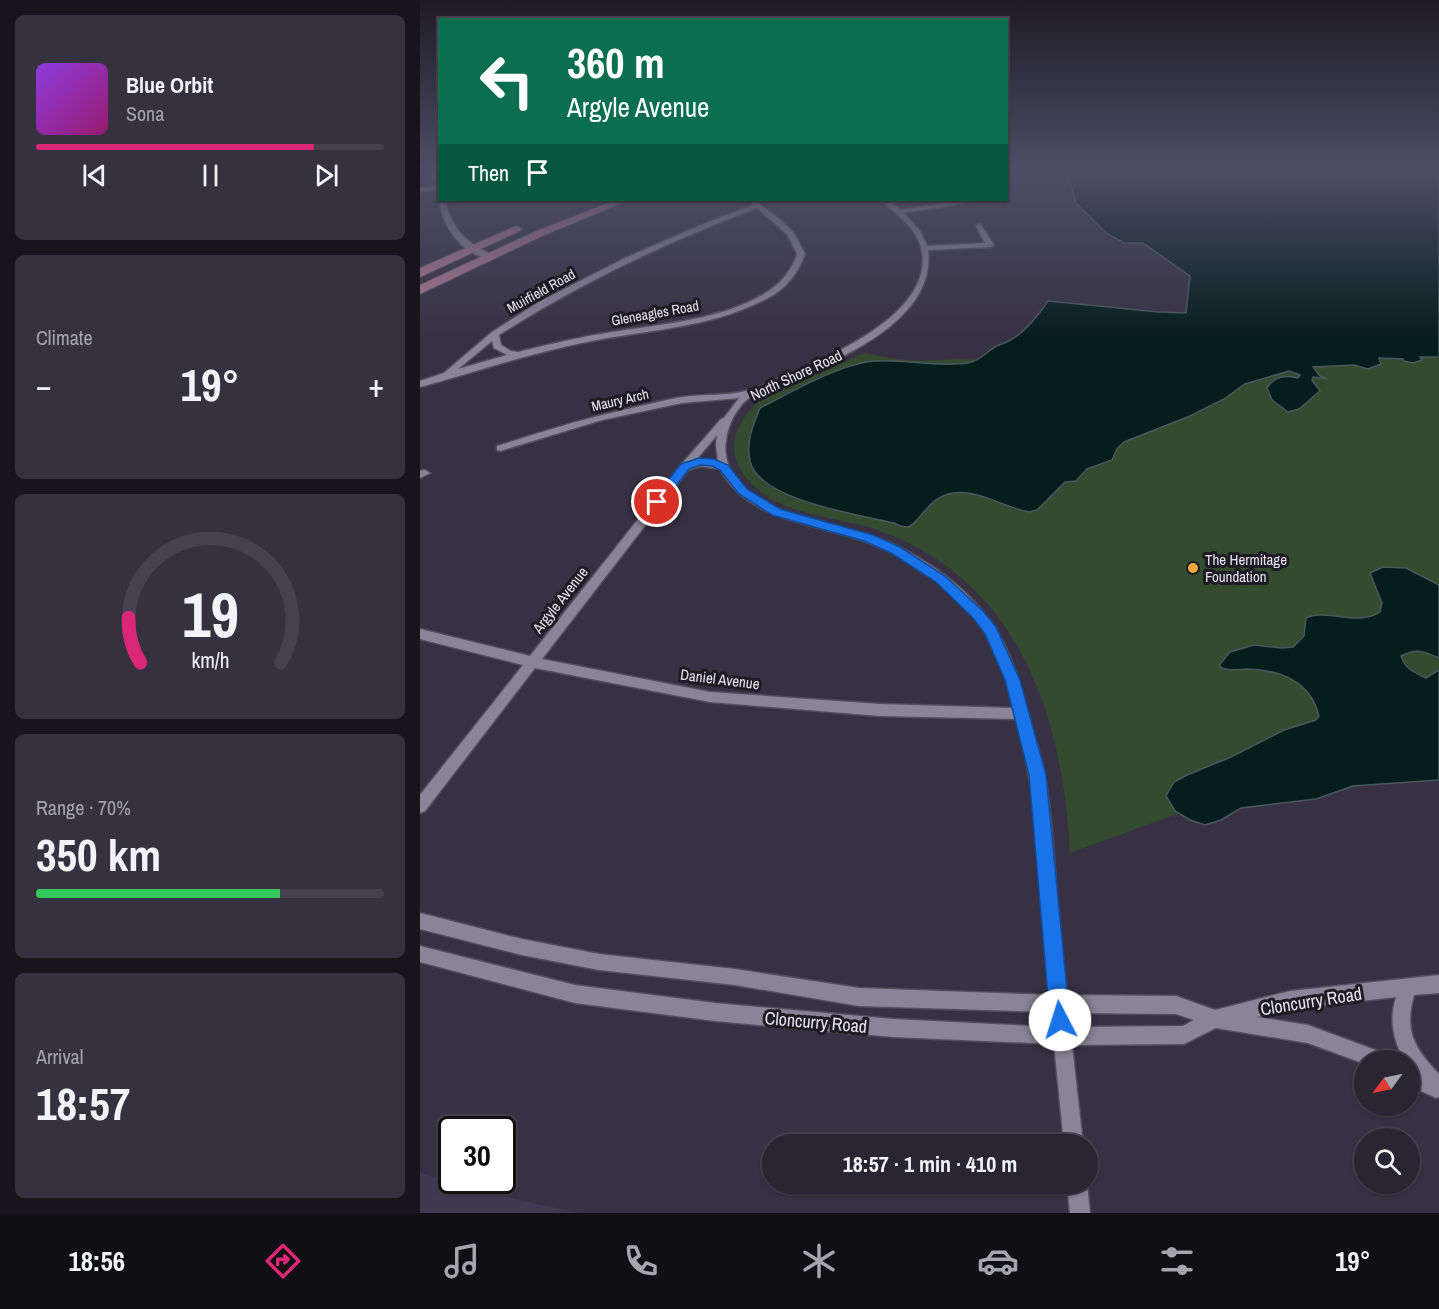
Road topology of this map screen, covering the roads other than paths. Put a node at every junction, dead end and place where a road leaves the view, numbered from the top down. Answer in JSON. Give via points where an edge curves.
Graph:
{"nodes":[{"id":1,"x":449,"y":226,"type":"edge"},
{"id":2,"x":525,"y":226,"type":"edge"},
{"id":3,"x":562,"y":226,"type":"edge"},
{"id":4,"x":704,"y":226,"type":"edge"},
{"id":5,"x":782,"y":226,"type":"edge"},
{"id":6,"x":912,"y":226,"type":"edge"},
{"id":7,"x":980,"y":226,"type":"dead end"},
{"id":8,"x":925,"y":248,"type":"junction"},
{"id":9,"x":471,"y":249,"type":"junction"},
{"id":10,"x":488,"y":256,"type":"junction"},
{"id":11,"x":420,"y":273,"type":"edge"},
{"id":12,"x":420,"y":290,"type":"edge"},
{"id":13,"x":495,"y":334,"type":"junction"},
{"id":14,"x":519,"y":355,"type":"junction"},
{"id":15,"x":446,"y":376,"type":"junction"},
{"id":16,"x":420,"y":384,"type":"edge"},
{"id":17,"x":748,"y":394,"type":"junction"},
{"id":18,"x":728,"y":416,"type":"junction"},
{"id":19,"x":500,"y":448,"type":"dead end"},
{"id":20,"x":685,"y":467,"type":"junction"},
{"id":21,"x":724,"y":468,"type":"junction"},
{"id":22,"x":420,"y":634,"type":"edge"},
{"id":23,"x":532,"y":662,"type":"junction"},
{"id":24,"x":1022,"y":714,"type":"junction"},
{"id":25,"x":420,"y":806,"type":"edge"},
{"id":26,"x":420,"y":921,"type":"edge"},
{"id":27,"x":420,"y":954,"type":"edge"},
{"id":28,"x":1439,"y":984,"type":"edge"},
{"id":29,"x":1408,"y":987,"type":"junction"},
{"id":30,"x":1059,"y":1004,"type":"junction"},
{"id":31,"x":1215,"y":1019,"type":"junction"},
{"id":32,"x":1062,"y":1036,"type":"junction"},
{"id":33,"x":1354,"y":1051,"type":"edge"},
{"id":34,"x":1420,"y":1080,"type":"edge"},
{"id":35,"x":1439,"y":1089,"type":"edge"},
{"id":36,"x":1072,"y":1134,"type":"edge"},
{"id":37,"x":1078,"y":1194,"type":"edge"},
{"id":38,"x":1080,"y":1213,"type":"edge"}],
"edges":[{"from":1,"to":9,"type":"street"},
{"from":2,"to":9,"type":"main road"},
{"from":3,"to":10,"type":"main road"},
{"from":4,"to":13,"type":"street","name":"Muirfield Road","via":[[542,304]]},
{"from":5,"to":14,"type":"street","name":"Gleneagles Road","via":[[801,254],[796,268],[782,285],[761,299],[712,316]]},
{"from":6,"to":8,"type":"street"},
{"from":7,"to":8,"type":"street","via":[[990,245]]},
{"from":8,"to":17,"type":"street","name":"North Shore Road","via":[[920,285],[881,330],[834,358]]},
{"from":9,"to":10,"type":"street"},
{"from":9,"to":11,"type":"main road"},
{"from":10,"to":12,"type":"main road"},
{"from":13,"to":14,"type":"street","via":[[494,340],[501,350]]},
{"from":13,"to":15,"type":"street","name":"Muirfield Road"},
{"from":14,"to":15,"type":"street","name":"Gleneagles Road"},
{"from":15,"to":16,"type":"street","name":"Gleneagles Road"},
{"from":17,"to":18,"type":"street","name":"North Shore Road"},
{"from":17,"to":19,"type":"street","name":"Maury Arch","via":[[672,402],[600,418]]},
{"from":18,"to":20,"type":"street","name":"Argyle Avenue"},
{"from":18,"to":21,"type":"street","name":"North Shore Road","via":[[721,437]]},
{"from":20,"to":21,"type":"street","via":[[714,462]]},
{"from":20,"to":23,"type":"street","name":"Argyle Avenue"},
{"from":21,"to":24,"type":"street","via":[[743,492],[758,503],[896,550],[958,593],[991,631],[1007,665]]},
{"from":22,"to":23,"type":"street","name":"Daniel Avenue"},
{"from":23,"to":24,"type":"street","name":"Daniel Avenue","via":[[710,697],[880,710]]},
{"from":23,"to":25,"type":"street","name":"Argyle Avenue"},
{"from":24,"to":30,"type":"street","via":[[1038,775]]},
{"from":26,"to":30,"type":"street","name":"Cloncurry Road","via":[[599,962],[735,977],[860,997]]},
{"from":27,"to":32,"type":"street","name":"Cloncurry Road","via":[[575,994],[715,1012],[881,1028]]},
{"from":28,"to":29,"type":"street","name":"Cloncurry Road"},
{"from":29,"to":31,"type":"street","name":"Cloncurry Road","via":[[1290,1000]]},
{"from":29,"to":35,"type":"street","via":[[1402,1003],[1402,1038],[1410,1057]]},
{"from":30,"to":31,"type":"street","name":"Cloncurry Road","via":[[1176,1005]]},
{"from":30,"to":32,"type":"street"},
{"from":31,"to":32,"type":"street","name":"Cloncurry Road","via":[[1184,1035]]},
{"from":31,"to":33,"type":"street","via":[[1308,1034]]},
{"from":32,"to":36,"type":"street"},
{"from":34,"to":35,"type":"street"},
{"from":37,"to":38,"type":"street"}]}
